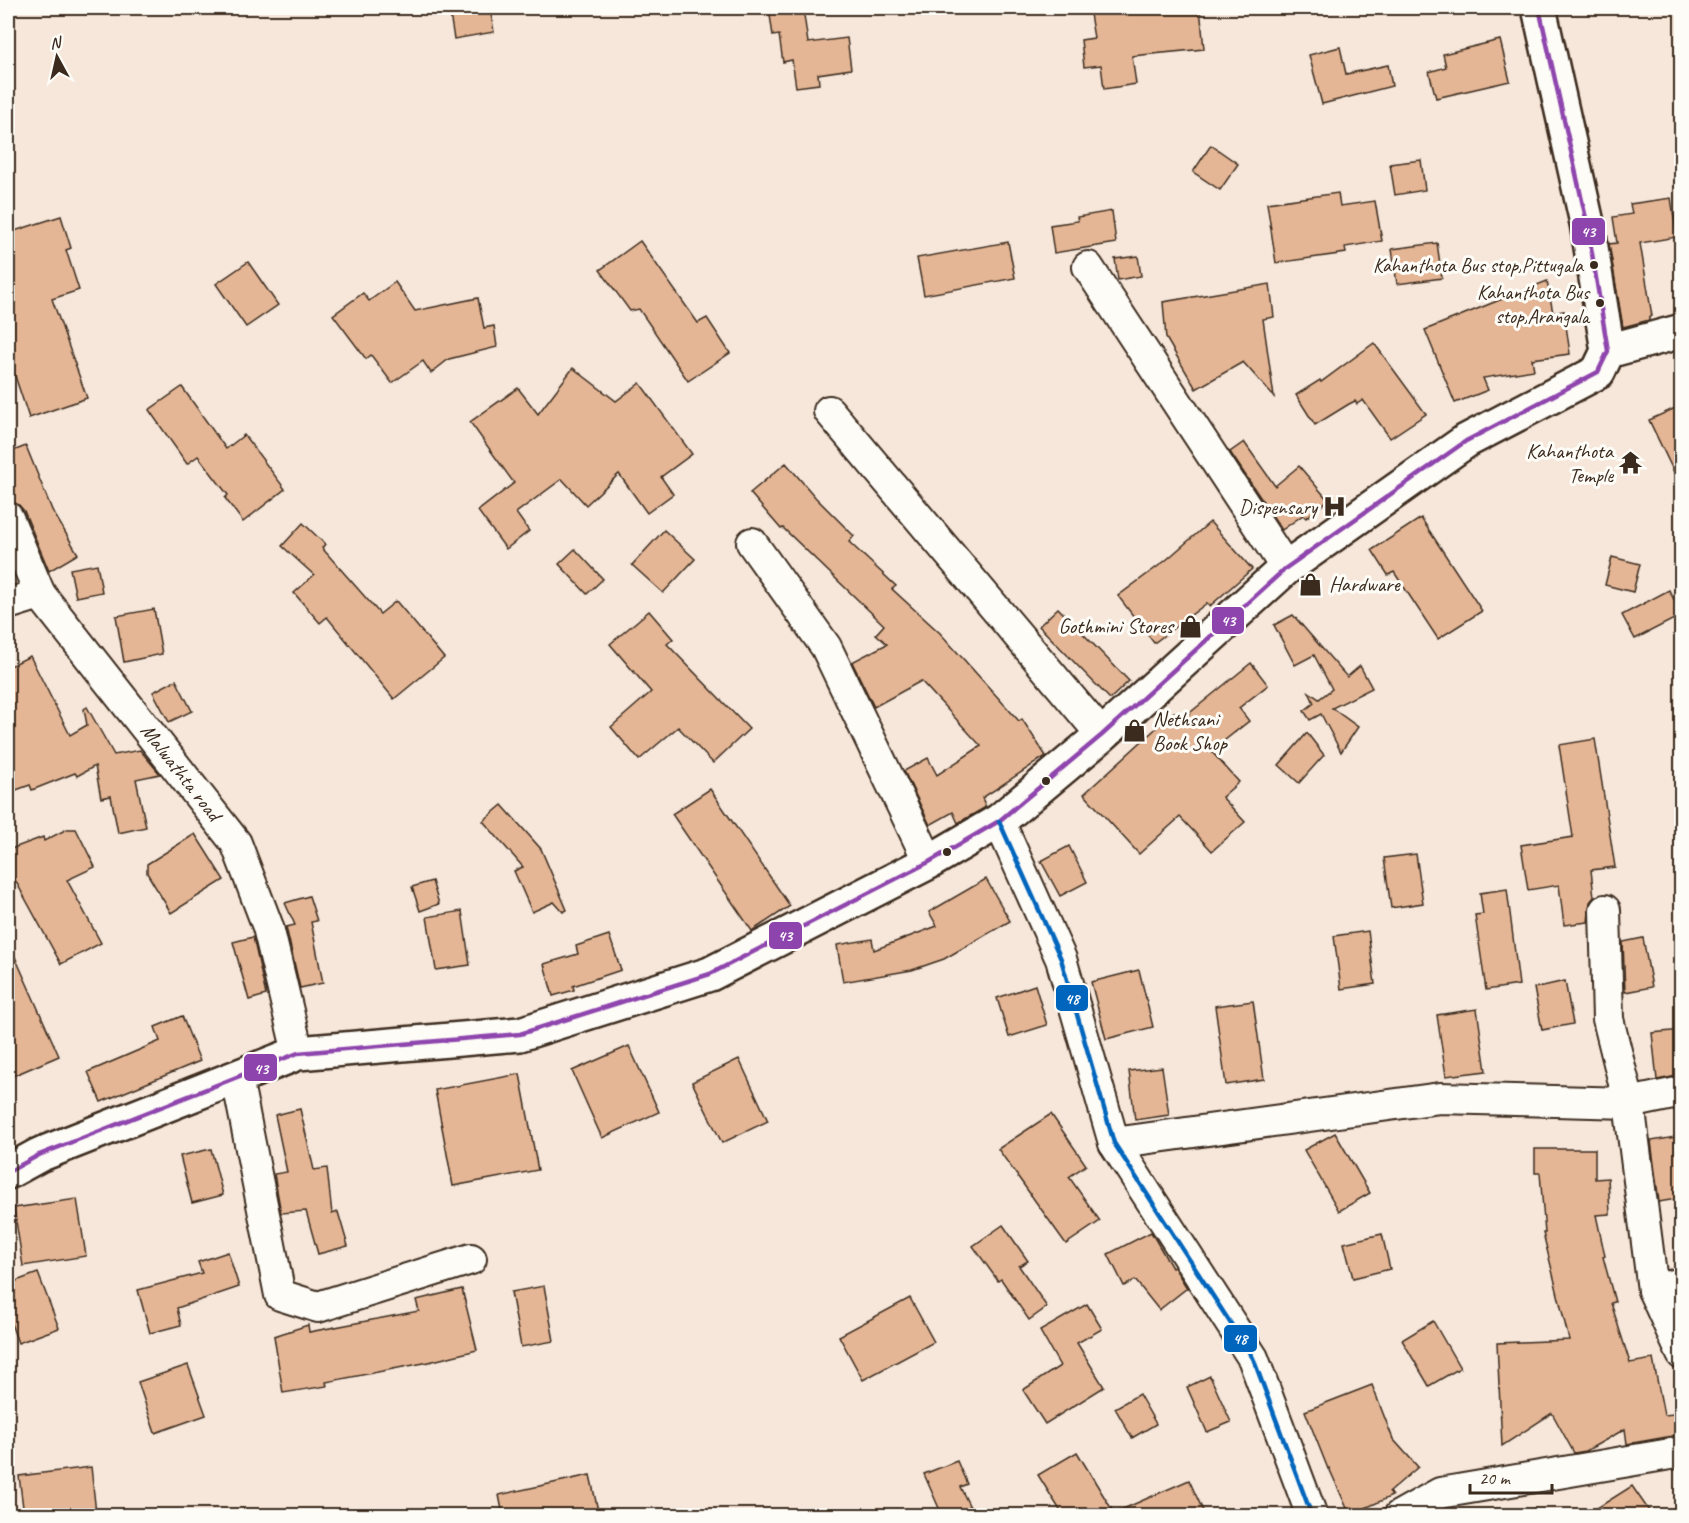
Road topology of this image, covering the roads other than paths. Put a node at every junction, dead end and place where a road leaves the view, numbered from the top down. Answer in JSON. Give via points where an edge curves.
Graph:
{"nodes":[{"id":1,"x":1539,"y":8,"type":"edge"},
{"id":2,"x":1088,"y":267,"type":"dead end"},
{"id":3,"x":1682,"y":331,"type":"edge"},
{"id":4,"x":1608,"y":351,"type":"junction"},
{"id":5,"x":829,"y":411,"type":"dead end"},
{"id":6,"x":8,"y":518,"type":"edge"},
{"id":7,"x":752,"y":543,"type":"dead end"},
{"id":8,"x":1286,"y":568,"type":"junction"},
{"id":9,"x":40,"y":594,"type":"junction"},
{"id":10,"x":8,"y":604,"type":"edge"},
{"id":11,"x":1102,"y":735,"type":"junction"},
{"id":12,"x":999,"y":821,"type":"junction"},
{"id":13,"x":930,"y":862,"type":"junction"},
{"id":14,"x":1605,"y":910,"type":"dead end"},
{"id":15,"x":298,"y":1053,"type":"junction"},
{"id":16,"x":237,"y":1078,"type":"junction"},
{"id":17,"x":1682,"y":1092,"type":"edge"},
{"id":18,"x":1629,"y":1103,"type":"junction"},
{"id":19,"x":1114,"y":1143,"type":"junction"},
{"id":20,"x":8,"y":1172,"type":"edge"},
{"id":21,"x":471,"y":1259,"type":"dead end"},
{"id":22,"x":1667,"y":1287,"type":"edge"},
{"id":23,"x":1682,"y":1354,"type":"edge"},
{"id":24,"x":1682,"y":1452,"type":"edge"},
{"id":25,"x":1312,"y":1515,"type":"edge"},
{"id":26,"x":1399,"y":1515,"type":"edge"}],
"edges":[{"from":1,"to":4,"type":"main road","via":[[1587,223]]},
{"from":2,"to":8,"type":"street"},
{"from":3,"to":4,"type":"main road"},
{"from":4,"to":8,"type":"main road","via":[[1598,372],[1466,441]]},
{"from":5,"to":11,"type":"street"},
{"from":6,"to":9,"type":"street","name":"Malwathta road"},
{"from":7,"to":13,"type":"street","via":[[826,647]]},
{"from":8,"to":11,"type":"main road"},
{"from":9,"to":10,"type":"street"},
{"from":9,"to":15,"type":"street","name":"Malwathta road","via":[[236,843],[268,927]]},
{"from":11,"to":12,"type":"main road"},
{"from":12,"to":13,"type":"main road"},
{"from":12,"to":19,"type":"street","via":[[1061,959]]},
{"from":13,"to":15,"type":"main road","via":[[710,974],[520,1034]]},
{"from":14,"to":18,"type":"street","via":[[1608,1019]]},
{"from":15,"to":16,"type":"main road"},
{"from":16,"to":20,"type":"main road","via":[[39,1155]]},
{"from":16,"to":21,"type":"street","via":[[280,1295],[318,1307]]},
{"from":17,"to":18,"type":"street"},
{"from":18,"to":19,"type":"street","via":[[1440,1098]]},
{"from":18,"to":22,"type":"street"},
{"from":19,"to":25,"type":"street","via":[[1253,1358]]},
{"from":22,"to":23,"type":"street"},
{"from":24,"to":26,"type":"street","via":[[1440,1493]]}]}
